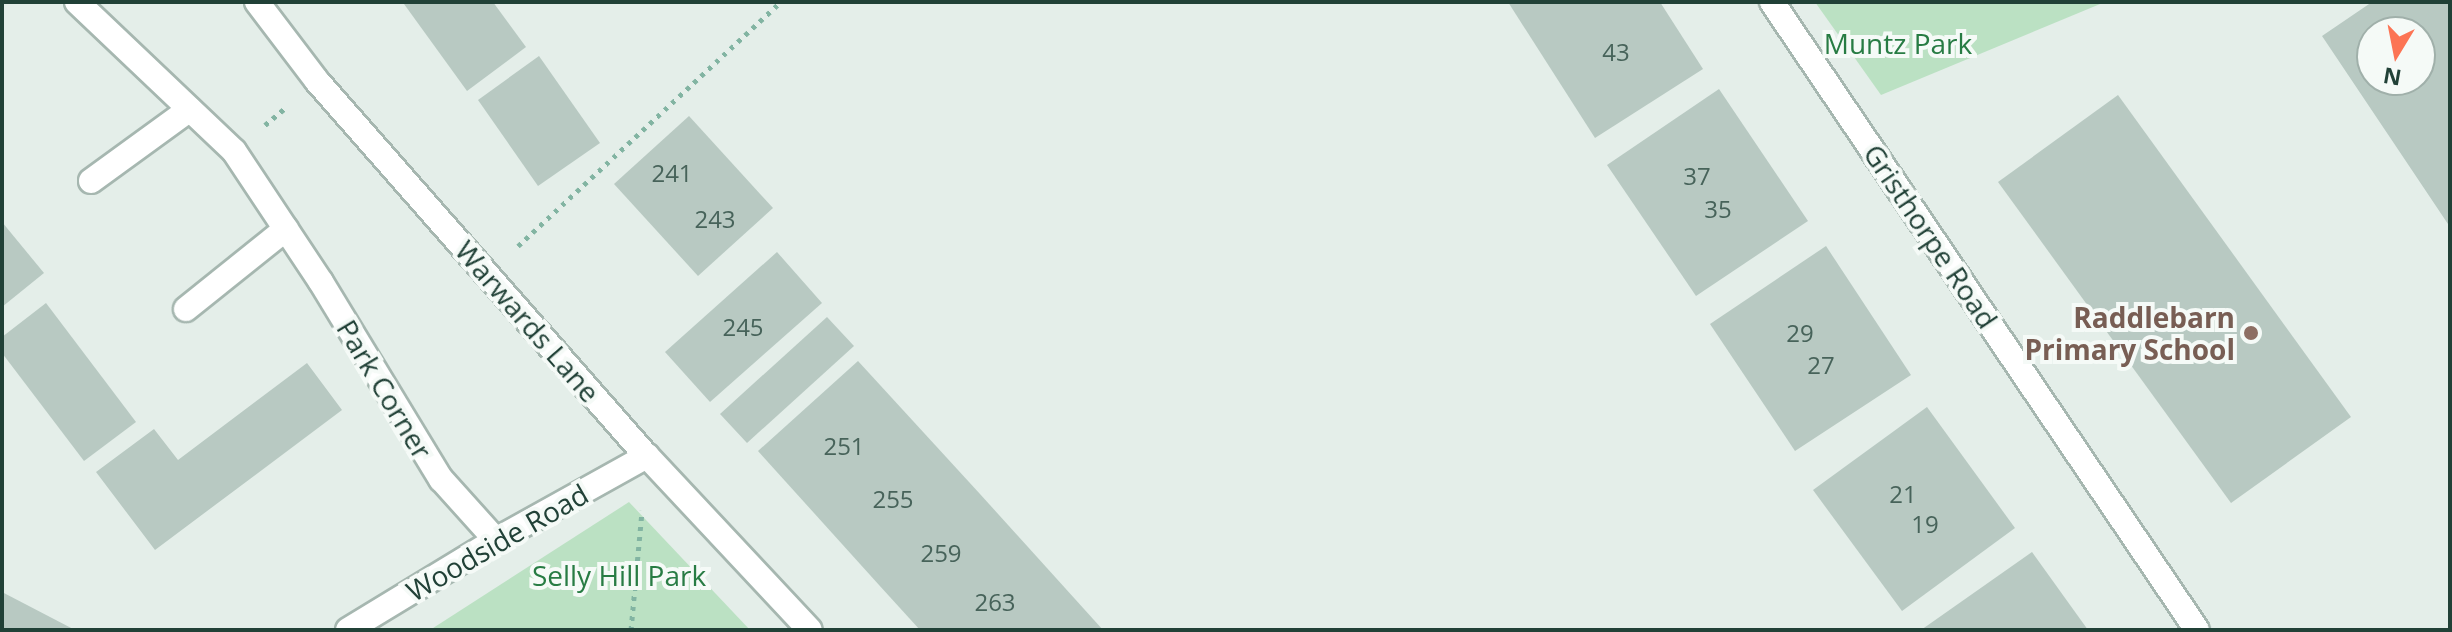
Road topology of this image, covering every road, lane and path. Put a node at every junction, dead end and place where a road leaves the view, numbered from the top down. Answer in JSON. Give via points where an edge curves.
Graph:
{"nodes":[{"id":1,"x":77,"y":2,"type":"edge"},
{"id":2,"x":257,"y":2,"type":"edge"},
{"id":3,"x":781,"y":2,"type":"edge"},
{"id":4,"x":1772,"y":2,"type":"edge"},
{"id":5,"x":317,"y":81,"type":"junction"},
{"id":6,"x":190,"y":109,"type":"junction"},
{"id":7,"x":234,"y":151,"type":"junction"},
{"id":8,"x":91,"y":181,"type":"dead end"},
{"id":9,"x":286,"y":229,"type":"junction"},
{"id":10,"x":527,"y":256,"type":"dead end"},
{"id":11,"x":186,"y":309,"type":"dead end"},
{"id":12,"x":647,"y":456,"type":"junction"},
{"id":13,"x":496,"y":540,"type":"junction"},
{"id":14,"x":348,"y":630,"type":"edge"},
{"id":15,"x":631,"y":630,"type":"edge"},
{"id":16,"x":810,"y":630,"type":"edge"},
{"id":17,"x":2197,"y":630,"type":"edge"}],
"edges":[{"from":1,"to":6,"type":"street","name":"Park Corner"},
{"from":2,"to":5,"type":"street","name":"Warwards Lane"},
{"from":3,"to":10,"type":"path","via":[[517,246]]},
{"from":4,"to":17,"type":"street","name":"Gristhorpe Road"},
{"from":5,"to":7,"type":"path"},
{"from":5,"to":12,"type":"street","name":"Warwards Lane"},
{"from":6,"to":7,"type":"street","name":"Park Corner"},
{"from":6,"to":8,"type":"street"},
{"from":7,"to":9,"type":"street","name":"Park Corner"},
{"from":9,"to":11,"type":"street"},
{"from":9,"to":13,"type":"street","name":"Park Corner","via":[[441,479]]},
{"from":12,"to":13,"type":"street","name":"Woodside Road"},
{"from":12,"to":15,"type":"path"},
{"from":12,"to":16,"type":"street","name":"Warwards Lane"},
{"from":13,"to":14,"type":"street","name":"Woodside Road"}]}
